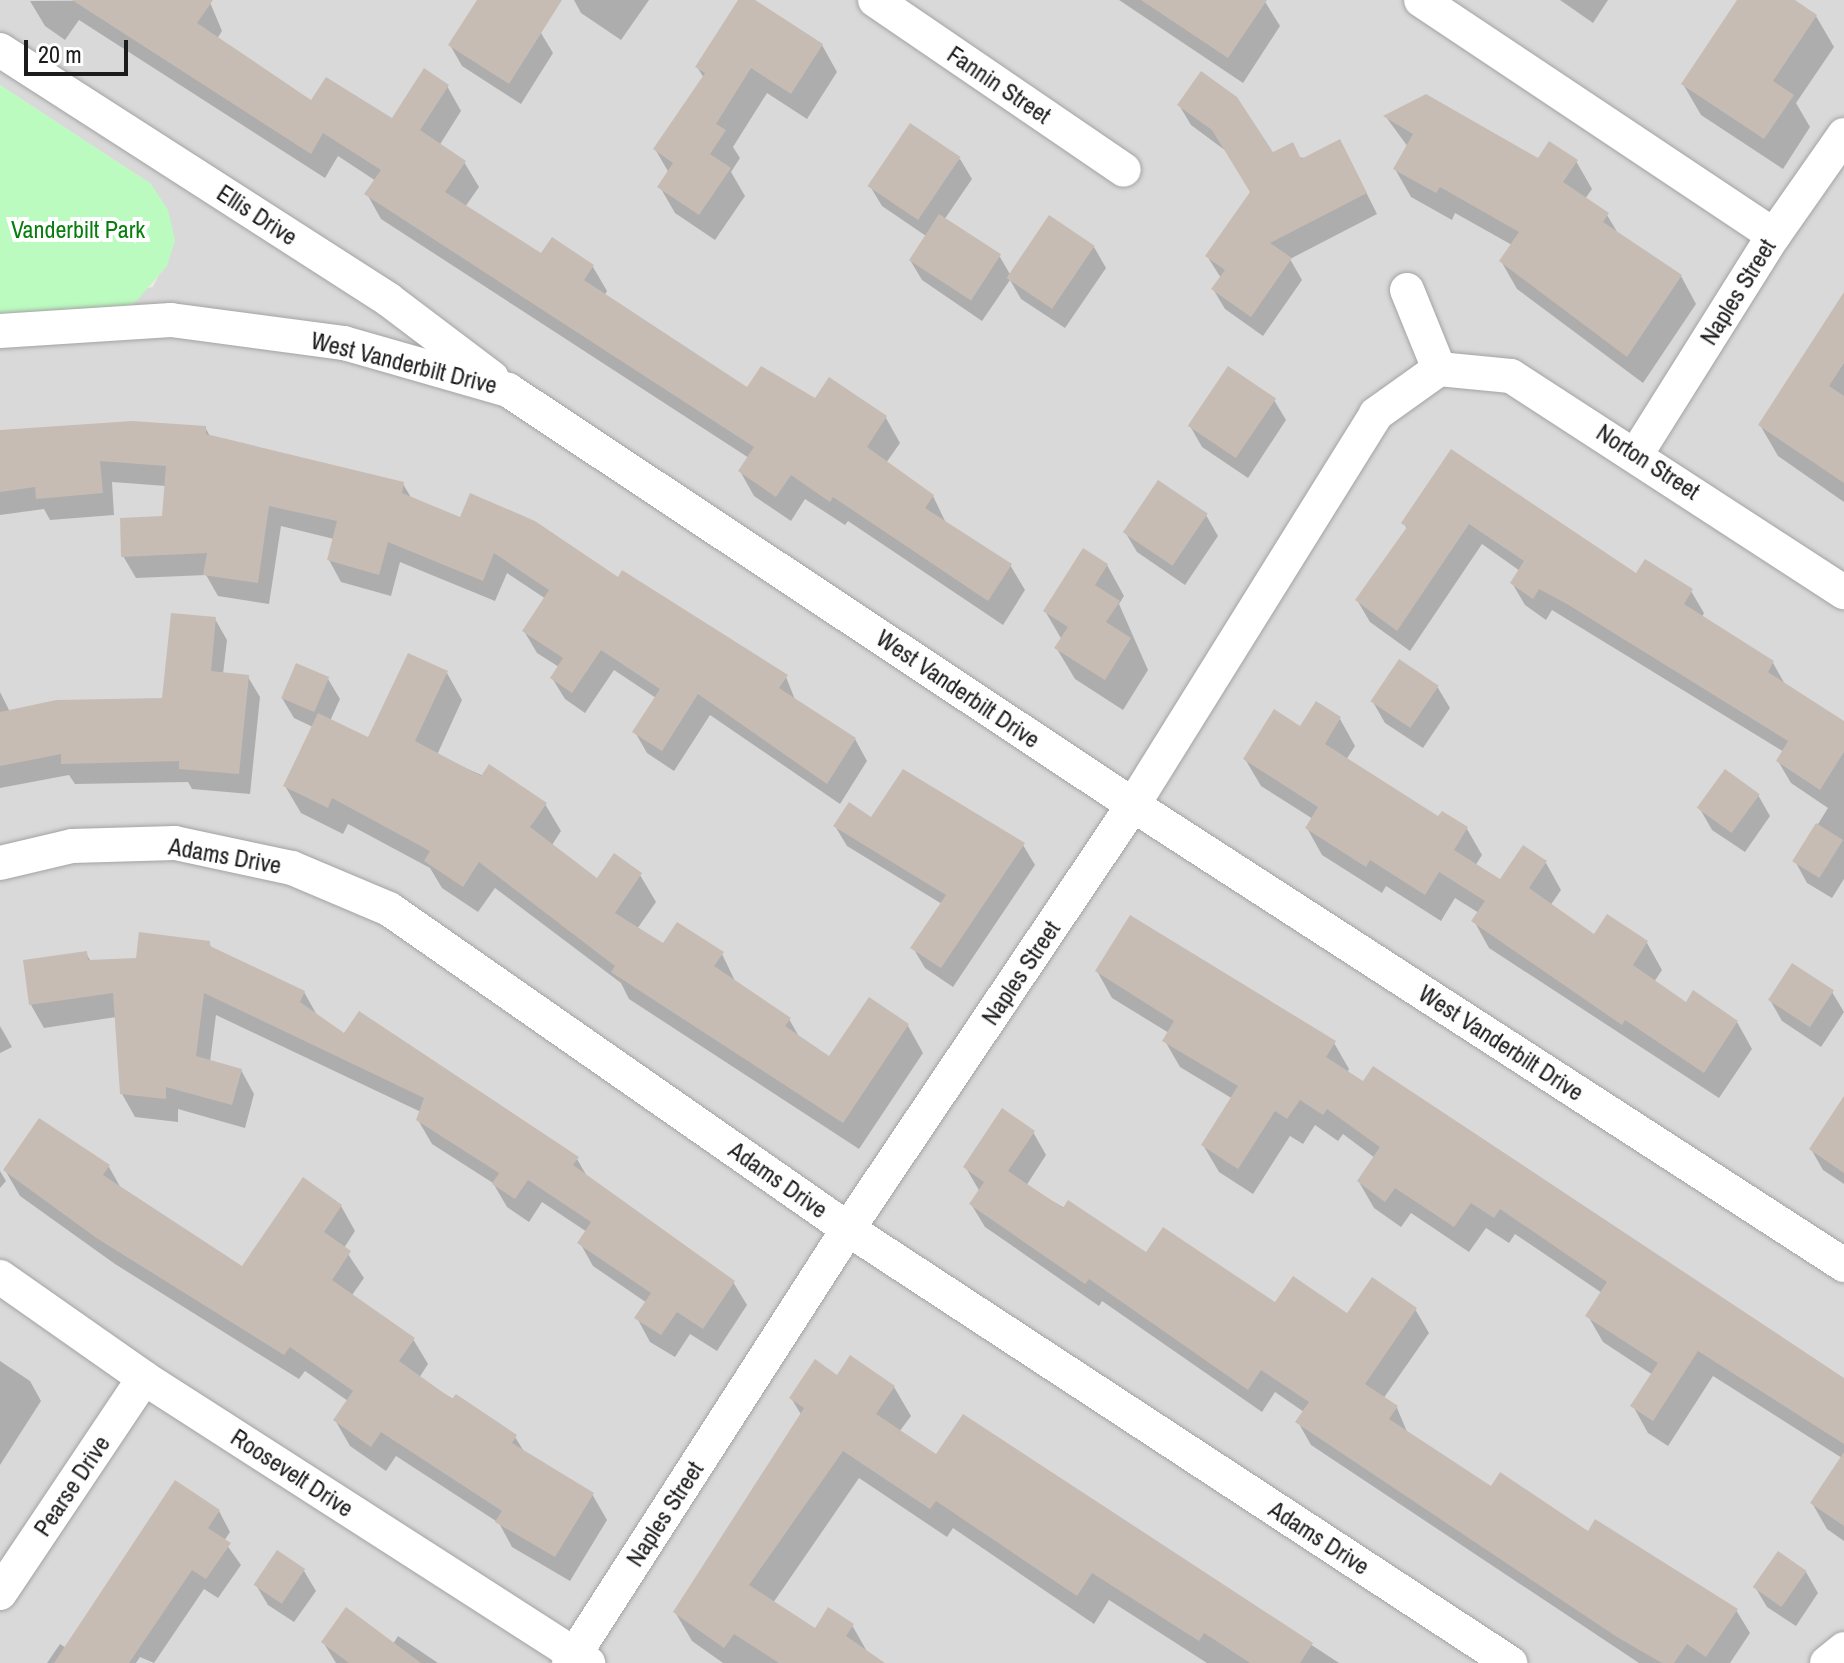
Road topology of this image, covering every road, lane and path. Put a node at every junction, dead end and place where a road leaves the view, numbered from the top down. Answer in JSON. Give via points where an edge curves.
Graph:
{"nodes":[{"id":1,"x":875,"y":0,"type":"edge"},
{"id":2,"x":1421,"y":0,"type":"edge"},
{"id":3,"x":0,"y":50,"type":"edge"},
{"id":4,"x":1844,"y":135,"type":"edge"},
{"id":5,"x":1124,"y":170,"type":"dead end"},
{"id":6,"x":1774,"y":235,"type":"junction"},
{"id":7,"x":1407,"y":290,"type":"dead end"},
{"id":8,"x":0,"y":331,"type":"edge"},
{"id":9,"x":1439,"y":369,"type":"junction"},
{"id":10,"x":508,"y":390,"type":"junction"},
{"id":11,"x":1637,"y":453,"type":"junction"},
{"id":12,"x":1844,"y":592,"type":"edge"},
{"id":13,"x":1133,"y":805,"type":"junction"},
{"id":14,"x":0,"y":863,"type":"edge"},
{"id":15,"x":848,"y":1229,"type":"junction"},
{"id":16,"x":1844,"y":1265,"type":"edge"},
{"id":17,"x":0,"y":1277,"type":"edge"},
{"id":18,"x":144,"y":1378,"type":"junction"},
{"id":19,"x":0,"y":1593,"type":"edge"},
{"id":20,"x":1844,"y":1649,"type":"edge"},
{"id":21,"x":577,"y":1660,"type":"edge"},
{"id":22,"x":1510,"y":1663,"type":"edge"},
{"id":23,"x":1827,"y":1663,"type":"edge"}],
"edges":[{"from":1,"to":5,"type":"street","name":"Fannin Street"},
{"from":2,"to":6,"type":"street"},
{"from":3,"to":10,"type":"street","name":"Ellis Drive","via":[[389,300]]},
{"from":4,"to":6,"type":"street","name":"Naples Street"},
{"from":6,"to":11,"type":"street","name":"Naples Street"},
{"from":7,"to":9,"type":"street"},
{"from":8,"to":10,"type":"street","name":"West Vanderbilt Drive","via":[[171,320],[344,343]]},
{"from":9,"to":11,"type":"street","name":"Norton Street","via":[[1511,376]]},
{"from":9,"to":13,"type":"street","name":"Naples Street","via":[[1376,414]]},
{"from":10,"to":13,"type":"street","name":"West Vanderbilt Drive"},
{"from":11,"to":12,"type":"street","name":"Norton Street"},
{"from":13,"to":15,"type":"street","name":"Naples Street"},
{"from":13,"to":16,"type":"street","name":"West Vanderbilt Drive"},
{"from":14,"to":15,"type":"street","name":"Adams Drive","via":[[72,846],[175,843],[292,868],[389,909]]},
{"from":15,"to":21,"type":"street","name":"Naples Street"},
{"from":15,"to":22,"type":"street","name":"Adams Drive"},
{"from":17,"to":18,"type":"street","name":"Roosevelt Drive"},
{"from":18,"to":19,"type":"street","name":"Pearse Drive"},
{"from":18,"to":21,"type":"street","name":"Roosevelt Drive"},
{"from":20,"to":23,"type":"street"}]}
